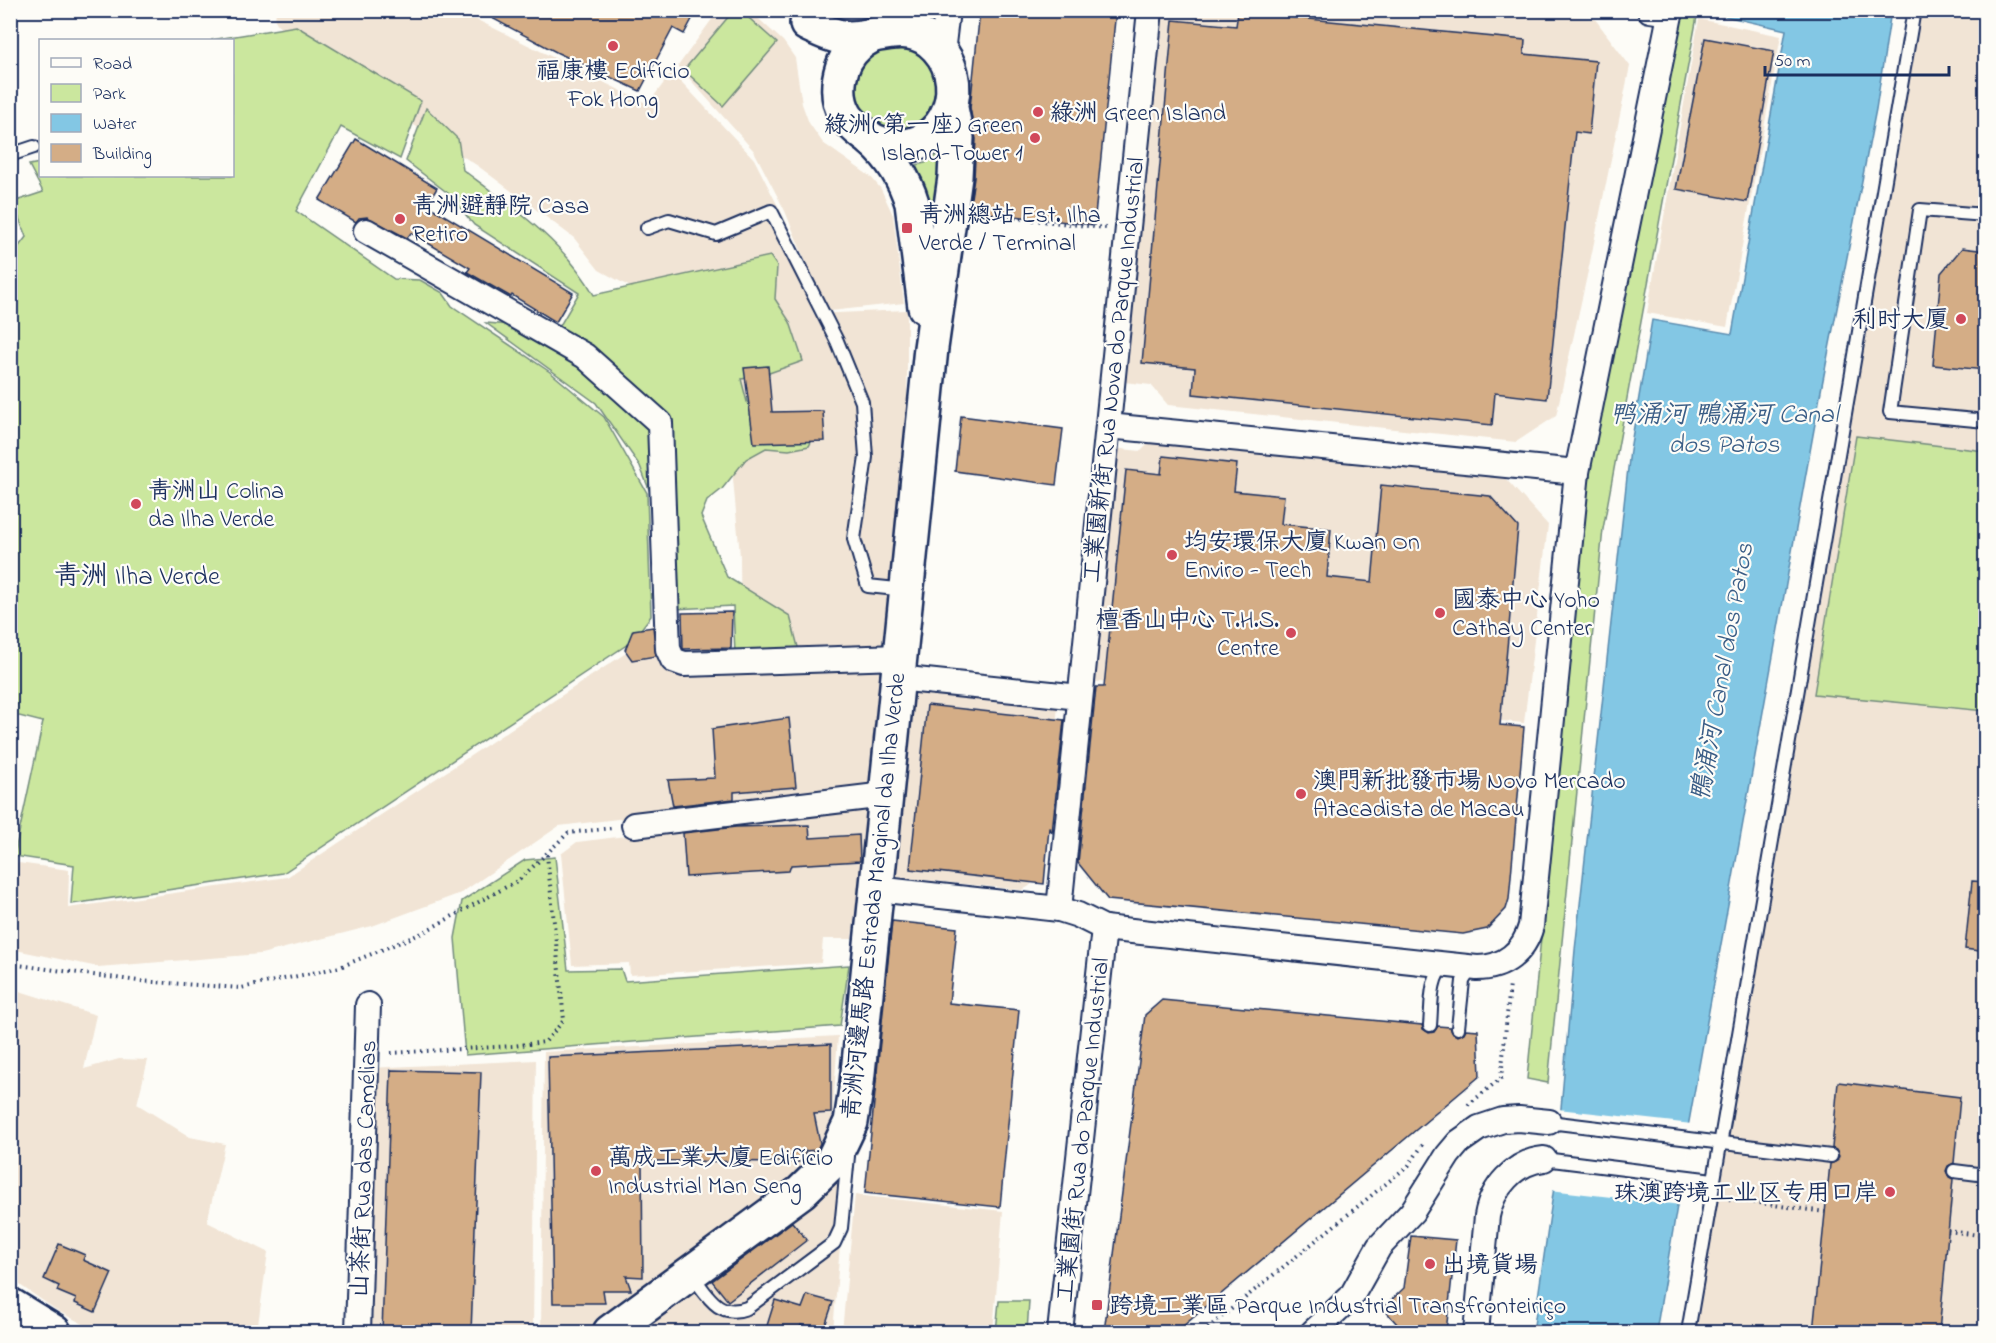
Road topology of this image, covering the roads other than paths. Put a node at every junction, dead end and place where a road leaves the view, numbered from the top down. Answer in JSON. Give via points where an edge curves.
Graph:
{"nodes":[{"id":1,"x":947,"y":10,"type":"edge"},
{"id":2,"x":1150,"y":10,"type":"edge"},
{"id":3,"x":1914,"y":10,"type":"edge"},
{"id":4,"x":1664,"y":11,"type":"edge"},
{"id":5,"x":800,"y":17,"type":"edge"},
{"id":6,"x":887,"y":25,"type":"edge"},
{"id":7,"x":942,"y":53,"type":"junction"},
{"id":8,"x":839,"y":78,"type":"junction"},
{"id":9,"x":951,"y":108,"type":"junction"},
{"id":10,"x":873,"y":141,"type":"junction"},
{"id":11,"x":34,"y":147,"type":"dead end"},
{"id":12,"x":10,"y":155,"type":"edge"},
{"id":13,"x":1986,"y":215,"type":"edge"},
{"id":14,"x":647,"y":228,"type":"dead end"},
{"id":15,"x":366,"y":231,"type":"dead end"},
{"id":16,"x":930,"y":348,"type":"junction"},
{"id":17,"x":1986,"y":421,"type":"edge"},
{"id":18,"x":1108,"y":426,"type":"junction"},
{"id":19,"x":1577,"y":472,"type":"junction"},
{"id":20,"x":907,"y":591,"type":"junction"},
{"id":21,"x":898,"y":667,"type":"junction"},
{"id":22,"x":1080,"y":697,"type":"junction"},
{"id":23,"x":885,"y":795,"type":"junction"},
{"id":24,"x":634,"y":825,"type":"road end"},
{"id":25,"x":876,"y":889,"type":"junction"},
{"id":26,"x":1059,"y":909,"type":"junction"},
{"id":27,"x":1104,"y":928,"type":"junction"},
{"id":28,"x":1453,"y":972,"type":"junction"},
{"id":29,"x":368,"y":1005,"type":"dead end"},
{"id":30,"x":1430,"y":1025,"type":"dead end"},
{"id":31,"x":1458,"y":1028,"type":"dead end"},
{"id":32,"x":851,"y":1122,"type":"junction"},
{"id":33,"x":1549,"y":1122,"type":"joint"},
{"id":34,"x":1716,"y":1141,"type":"junction"},
{"id":35,"x":1831,"y":1156,"type":"dead end"},
{"id":36,"x":1544,"y":1159,"type":"joint"},
{"id":37,"x":1954,"y":1171,"type":"dead end"},
{"id":38,"x":1986,"y":1175,"type":"edge"},
{"id":39,"x":1709,"y":1180,"type":"junction"},
{"id":40,"x":691,"y":1273,"type":"junction"},
{"id":41,"x":10,"y":1305,"type":"edge"},
{"id":42,"x":54,"y":1332,"type":"edge"},
{"id":43,"x":358,"y":1332,"type":"edge"},
{"id":44,"x":609,"y":1332,"type":"edge"},
{"id":45,"x":1060,"y":1332,"type":"edge"},
{"id":46,"x":1312,"y":1332,"type":"edge"},
{"id":47,"x":1476,"y":1332,"type":"edge"},
{"id":48,"x":1688,"y":1332,"type":"edge"}],
"edges":[{"from":1,"to":7,"type":"street"},
{"from":2,"to":18,"type":"street","name":"工業園新街 Rua Nova do Parque Industrial"},
{"from":3,"to":34,"type":"lane"},
{"from":4,"to":19,"type":"street"},
{"from":5,"to":6,"type":"main road","name":"青洲河邊馬路 Estrada Marginal da Ilha Verde","via":[[828,33],[848,38]]},
{"from":5,"to":8,"type":"main road","name":"青洲河邊馬路 Estrada Marginal da Ilha Verde","via":[[823,42]]},
{"from":6,"to":7,"type":"main road","name":"青洲河邊馬路 Estrada Marginal da Ilha Verde","via":[[928,40]]},
{"from":6,"to":8,"type":"main road","via":[[858,45]]},
{"from":7,"to":9,"type":"main road","name":"青洲河邊馬路 Estrada Marginal da Ilha Verde","via":[[951,70]]},
{"from":8,"to":10,"type":"main road","name":"青洲河邊馬路 Estrada Marginal da Ilha Verde","via":[[839,97],[845,115],[856,130]]},
{"from":9,"to":10,"type":"main road","via":[[928,137],[891,146]]},
{"from":9,"to":16,"type":"main road","name":"青洲河邊馬路 Estrada Marginal da Ilha Verde","via":[[957,138],[955,177]]},
{"from":10,"to":16,"type":"main road","name":"青洲河邊馬路 Estrada Marginal da Ilha Verde","via":[[892,163],[912,203]]},
{"from":11,"to":12,"type":"lane"},
{"from":13,"to":17,"type":"lane","via":[[1920,210],[1890,412]]},
{"from":14,"to":20,"type":"lane","via":[[669,220],[716,234],[771,211],[837,341],[862,402],[866,457],[854,539],[868,586]]},
{"from":15,"to":21,"type":"street","via":[[585,356],[660,423],[668,649],[673,660],[684,664]]},
{"from":16,"to":20,"type":"main road","name":"青洲河邊馬路 Estrada Marginal da Ilha Verde"},
{"from":18,"to":19,"type":"street"},
{"from":18,"to":22,"type":"street","name":"工業園新街 Rua Nova do Parque Industrial"},
{"from":19,"to":28,"type":"street","via":[[1530,926],[1526,939],[1512,957],[1496,966]]},
{"from":20,"to":21,"type":"main road","name":"青洲河邊馬路 Estrada Marginal da Ilha Verde"},
{"from":21,"to":22,"type":"street"},
{"from":21,"to":23,"type":"main road","name":"青洲河邊馬路 Estrada Marginal da Ilha Verde"},
{"from":22,"to":26,"type":"street","name":"工業園新街 Rua Nova do Parque Industrial"},
{"from":23,"to":24,"type":"street"},
{"from":23,"to":25,"type":"main road","name":"青洲河邊馬路 Estrada Marginal da Ilha Verde"},
{"from":25,"to":26,"type":"street"},
{"from":25,"to":32,"type":"main road","name":"青洲河邊馬路 Estrada Marginal da Ilha Verde"},
{"from":26,"to":27,"type":"street"},
{"from":27,"to":28,"type":"street","via":[[1419,962]]},
{"from":27,"to":45,"type":"street","name":"工業園街 Rua do Parque Industrial"},
{"from":28,"to":30,"type":"lane"},
{"from":28,"to":31,"type":"lane"},
{"from":29,"to":43,"type":"street","name":"山茶街 Rua das Camélias"},
{"from":32,"to":40,"type":"main road","name":"青洲河邊馬路 Estrada Marginal da Ilha Verde","via":[[832,1161],[801,1192]]},
{"from":32,"to":40,"type":"lane","via":[[841,1228],[834,1243],[739,1311],[714,1304]]},
{"from":33,"to":34,"type":"lane"},
{"from":33,"to":46,"type":"street","via":[[1503,1120],[1479,1128],[1459,1142],[1412,1212],[1379,1247],[1346,1303]]},
{"from":34,"to":35,"type":"lane"},
{"from":34,"to":39,"type":"lane"},
{"from":36,"to":39,"type":"lane"},
{"from":36,"to":47,"type":"street","via":[[1512,1172],[1491,1202]]},
{"from":37,"to":38,"type":"lane"},
{"from":39,"to":48,"type":"lane","via":[[1710,1197]]},
{"from":40,"to":44,"type":"main road","name":"青洲河邊馬路 Estrada Marginal da Ilha Verde"},
{"from":41,"to":42,"type":"main road"}]}
